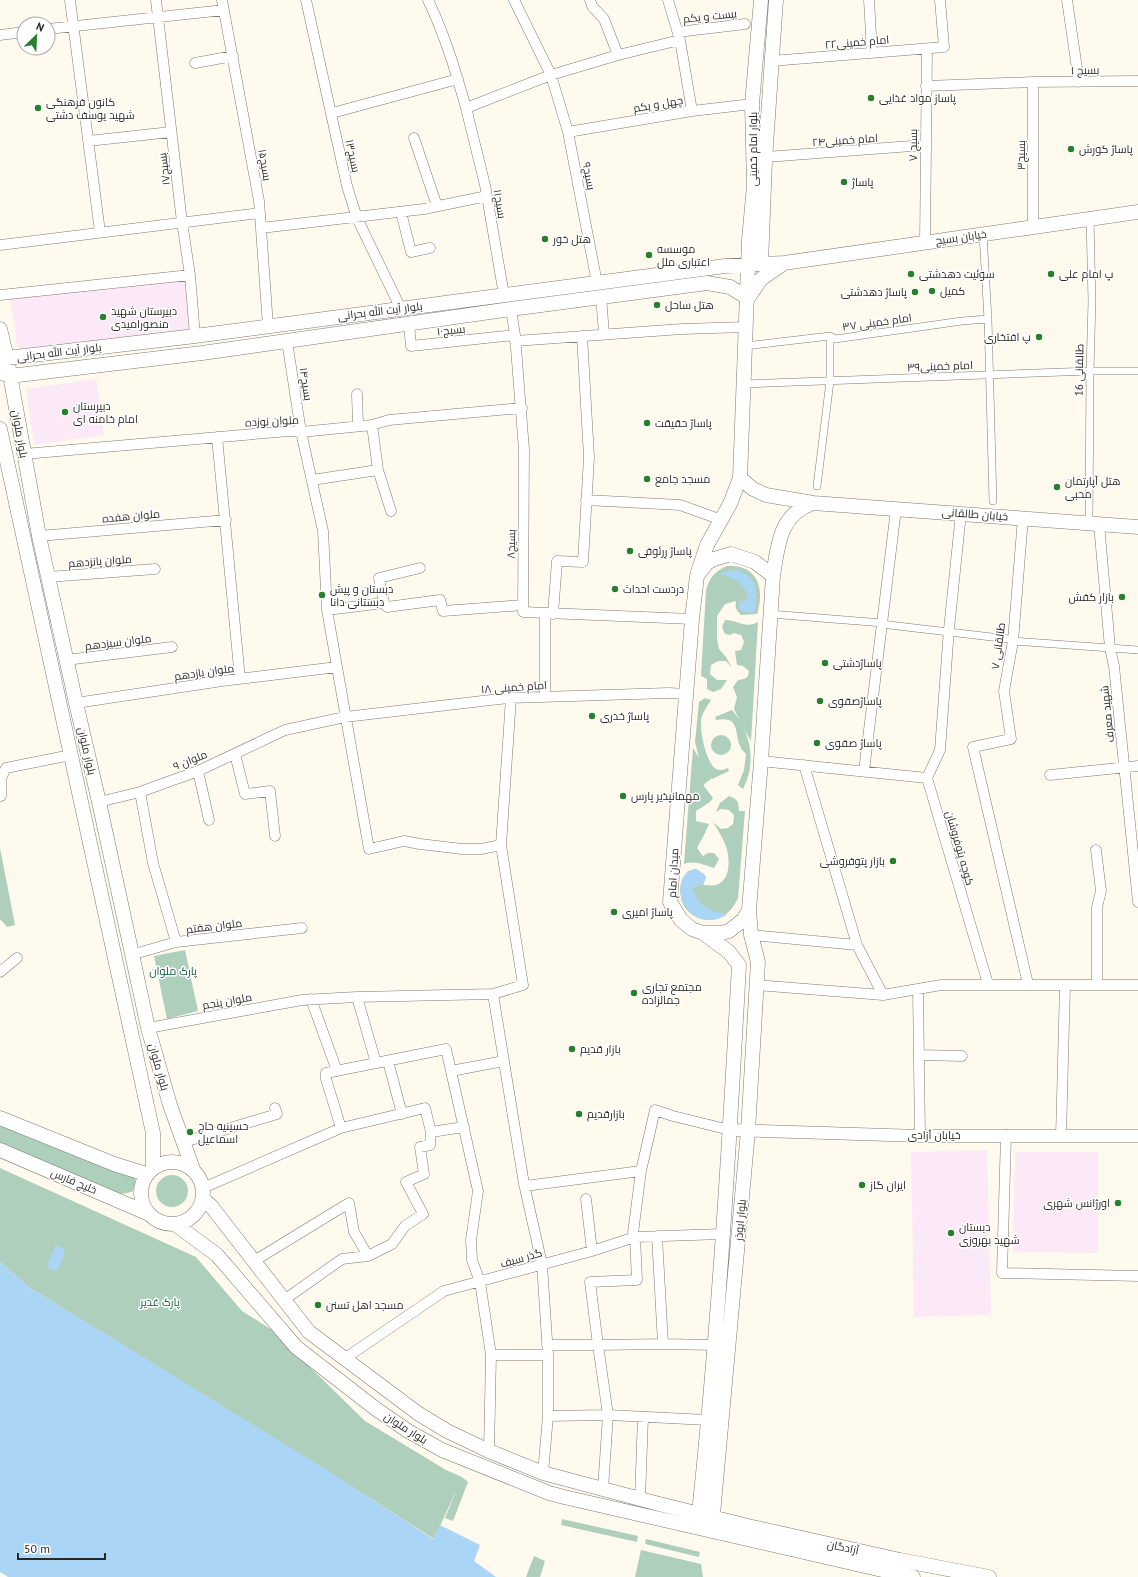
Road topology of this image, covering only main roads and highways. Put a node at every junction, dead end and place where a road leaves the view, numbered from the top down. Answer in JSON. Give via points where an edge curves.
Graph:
{"nodes":[{"id":1,"x":761,"y":0,"type":"edge"},
{"id":2,"x":776,"y":0,"type":"edge"},
{"id":3,"x":754,"y":83,"type":"junction"},
{"id":4,"x":770,"y":84,"type":"junction"},
{"id":5,"x":1138,"y":212,"type":"edge"},
{"id":6,"x":749,"y":240,"type":"junction"},
{"id":7,"x":784,"y":262,"type":"junction"},
{"id":8,"x":755,"y":264,"type":"junction"},
{"id":9,"x":725,"y":266,"type":"junction"},
{"id":10,"x":663,"y":281,"type":"junction"},
{"id":11,"x":599,"y":290,"type":"junction"},
{"id":12,"x":748,"y":298,"type":"junction"},
{"id":13,"x":0,"y":329,"type":"edge"},
{"id":14,"x":154,"y":341,"type":"junction"},
{"id":15,"x":158,"y":358,"type":"junction"},
{"id":16,"x":3,"y":360,"type":"edge"},
{"id":17,"x":5,"y":374,"type":"edge"},
{"id":18,"x":0,"y":429,"type":"edge"},
{"id":19,"x":740,"y":478,"type":"junction"},
{"id":20,"x":813,"y":503,"type":"junction"},
{"id":21,"x":1138,"y":527,"type":"edge"},
{"id":22,"x":697,"y":576,"type":"junction"},
{"id":23,"x":773,"y":576,"type":"junction"},
{"id":24,"x":67,"y":665,"type":"junction"},
{"id":25,"x":53,"y":672,"type":"junction"},
{"id":26,"x":749,"y":910,"type":"junction"},
{"id":27,"x":703,"y":933,"type":"junction"},
{"id":28,"x":758,"y":962,"type":"junction"},
{"id":29,"x":739,"y":965,"type":"junction"},
{"id":30,"x":0,"y":1118,"type":"edge"},
{"id":31,"x":0,"y":1150,"type":"edge"},
{"id":32,"x":193,"y":1169,"type":"junction"},
{"id":33,"x":150,"y":1170,"type":"junction"},
{"id":34,"x":203,"y":1193,"type":"junction"},
{"id":35,"x":147,"y":1213,"type":"junction"},
{"id":36,"x":175,"y":1224,"type":"junction"},
{"id":37,"x":699,"y":1513,"type":"junction"},
{"id":38,"x":713,"y":1517,"type":"junction"},
{"id":39,"x":698,"y":1528,"type":"junction"},
{"id":40,"x":712,"y":1532,"type":"junction"},
{"id":41,"x":913,"y":1577,"type":"edge"},
{"id":42,"x":989,"y":1577,"type":"edge"}],
"edges":[{"from":1,"to":3,"type":"main road","name":"بلوار امام خمینی"},
{"from":2,"to":4,"type":"main road","name":"بلوار امام خمینی"},
{"from":3,"to":4,"type":"main road"},
{"from":3,"to":6,"type":"main road","name":"بلوار امام خمینی","via":[[754,185]]},
{"from":4,"to":8,"type":"main road","name":"بلوار امام خمینی","via":[[766,158]]},
{"from":5,"to":7,"type":"main road","name":"خیابان بسیج"},
{"from":6,"to":8,"type":"main road","name":"بلوار امام خمینی"},
{"from":6,"to":9,"type":"main road","via":[[740,258]]},
{"from":7,"to":8,"type":"main road","name":"خیابان بسیج"},
{"from":7,"to":12,"type":"main road","via":[[761,279]]},
{"from":8,"to":9,"type":"main road","name":"بلوار آیت الله بحرانی"},
{"from":8,"to":12,"type":"main road","name":"بلوار امام خمینی"},
{"from":9,"to":10,"type":"main road","name":"بلوار آیت الله بحرانی"},
{"from":10,"to":11,"type":"main road","name":"بلوار آیت الله بحرانی"},
{"from":10,"to":12,"type":"main road","name":"بلوار آیت الله بحرانی","via":[[730,287]]},
{"from":11,"to":14,"type":"main road","name":"بلوار آیت الله بحرانی","via":[[504,295]]},
{"from":11,"to":15,"type":"main road","name":"بلوار آیت الله بحرانی","via":[[511,309]]},
{"from":12,"to":19,"type":"main road","name":"بلوار امام خمینی"},
{"from":13,"to":16,"type":"main road","name":"بلوار ملوان"},
{"from":14,"to":15,"type":"main road"},
{"from":14,"to":16,"type":"main road","name":"بلوار آیت الله بحرانی"},
{"from":15,"to":17,"type":"main road","name":"بلوار آیت الله بحرانی"},
{"from":16,"to":17,"type":"main road","name":"بلوار ملوان"},
{"from":17,"to":24,"type":"main road","name":"بلوار ملوان"},
{"from":18,"to":25,"type":"main road","name":"بلوار ملوان"},
{"from":19,"to":20,"type":"main road","name":"خیابان طالقانی","via":[[753,489],[766,495]]},
{"from":19,"to":22,"type":"main road","name":"میدان امام","via":[[722,520],[707,545]]},
{"from":20,"to":21,"type":"main road","name":"خیابان طالقانی"},
{"from":20,"to":23,"type":"main road","via":[[794,512],[784,527]]},
{"from":22,"to":23,"type":"main road","via":[[707,563],[731,554],[755,562]]},
{"from":22,"to":27,"type":"main road","name":"میدان امام","via":[[670,902],[681,920],[692,929]]},
{"from":23,"to":26,"type":"main road"},
{"from":24,"to":25,"type":"main road"},
{"from":24,"to":32,"type":"main road","name":"بلوار ملوان","via":[[148,1028],[170,1105]]},
{"from":25,"to":33,"type":"main road","name":"بلوار ملوان","via":[[153,1133]]},
{"from":26,"to":27,"type":"main road","name":"میدان امام","via":[[743,920],[729,931]]},
{"from":26,"to":28,"type":"main road","name":"بلوار ابوذر","via":[[751,935]]},
{"from":27,"to":29,"type":"main road","via":[[729,952]]},
{"from":28,"to":29,"type":"main road","via":[[747,956]]},
{"from":28,"to":38,"type":"main road","name":"بلوار ابوذر","via":[[748,1131]]},
{"from":29,"to":37,"type":"main road","name":"بلوار ابوذر","via":[[730,1130]]},
{"from":30,"to":33,"type":"main road","via":[[114,1164]]},
{"from":31,"to":35,"type":"main road","name":"خلیج فارس"},
{"from":32,"to":33,"type":"main road","via":[[181,1162],[167,1162]]},
{"from":32,"to":34,"type":"main road","via":[[200,1178]]},
{"from":33,"to":35,"type":"main road","via":[[141,1184],[140,1194]]},
{"from":34,"to":36,"type":"main road","via":[[199,1208],[193,1216]]},
{"from":34,"to":37,"type":"main road","name":"بلوار ملوان","via":[[309,1332],[419,1414],[489,1451],[543,1473]]},
{"from":35,"to":36,"type":"main road","via":[[164,1224]]},
{"from":36,"to":39,"type":"main road","name":"بلوار ملوان","via":[[217,1255],[296,1347],[354,1394],[408,1432],[442,1450],[549,1493]]},
{"from":37,"to":38,"type":"main road","name":"آزادگان"},
{"from":37,"to":39,"type":"main road","name":"بلوار ابوذر"},
{"from":38,"to":40,"type":"main road","name":"بلوار ابوذر"},
{"from":38,"to":42,"type":"main road","name":"آزادگان"},
{"from":39,"to":40,"type":"main road","name":"آزادگان"},
{"from":40,"to":41,"type":"main road","name":"آزادگان"}]}
